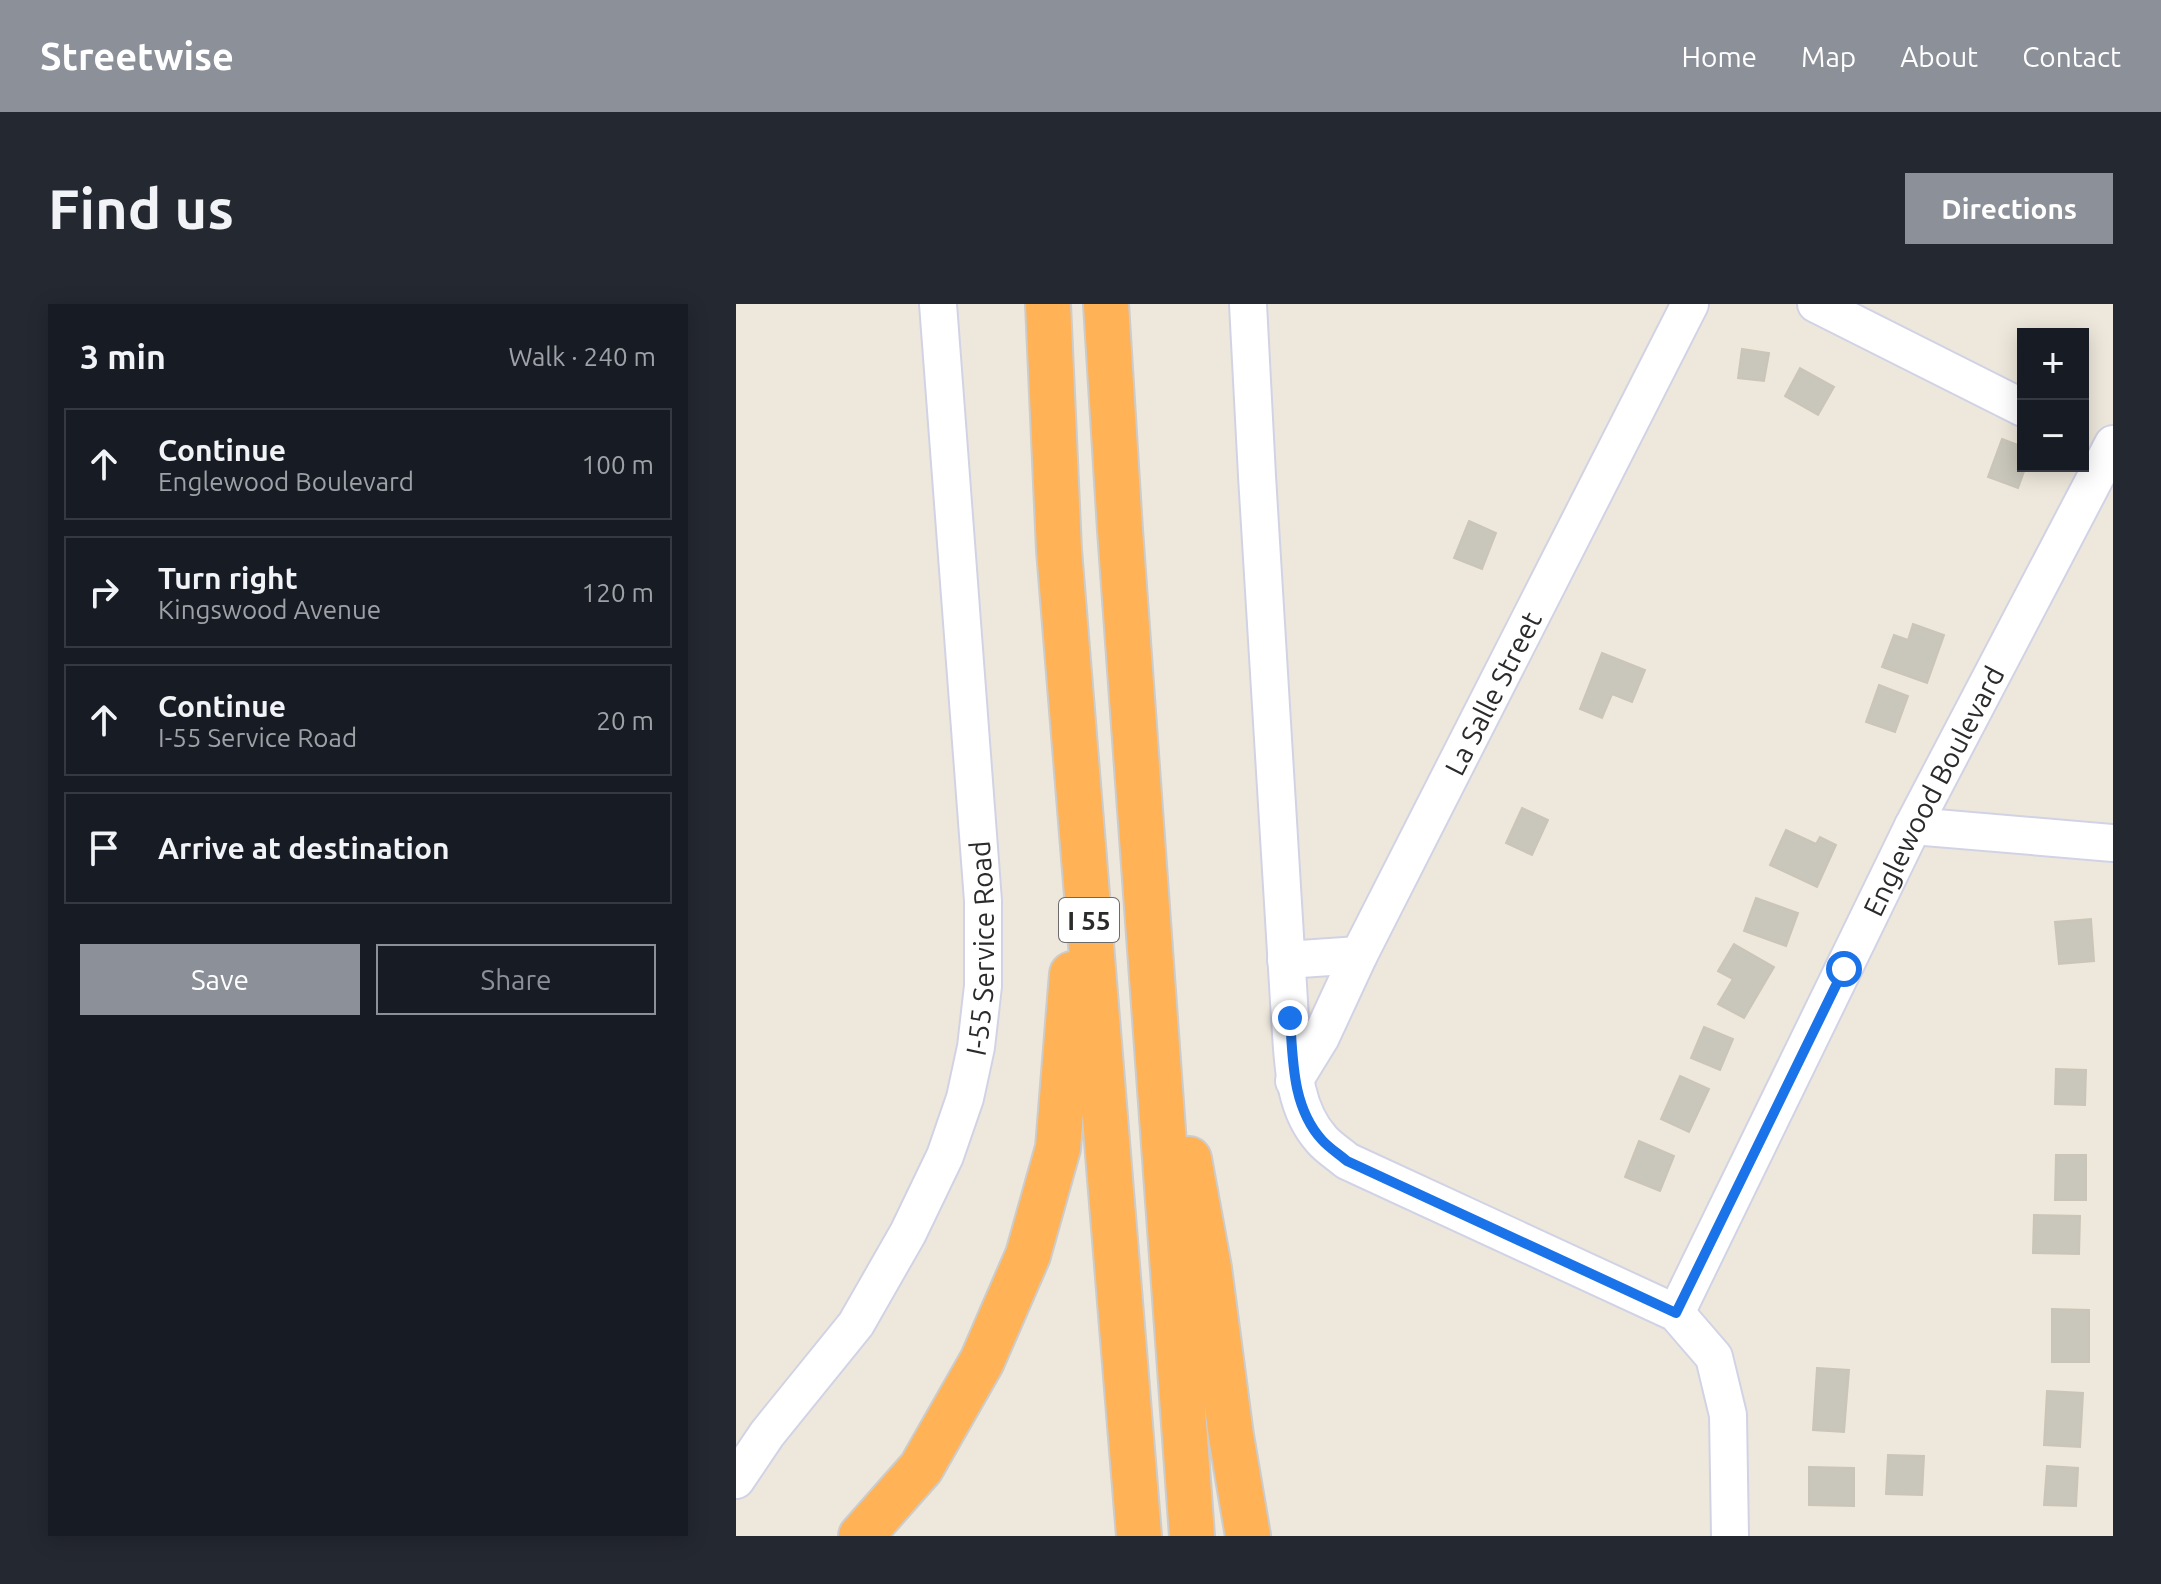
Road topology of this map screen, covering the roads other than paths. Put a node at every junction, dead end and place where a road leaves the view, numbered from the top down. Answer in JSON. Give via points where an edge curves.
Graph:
{"nodes":[{"id":1,"x":938,"y":304,"type":"edge"},
{"id":2,"x":1048,"y":304,"type":"edge"},
{"id":3,"x":1106,"y":304,"type":"edge"},
{"id":4,"x":1248,"y":304,"type":"edge"},
{"id":5,"x":1690,"y":304,"type":"edge"},
{"id":6,"x":1816,"y":304,"type":"edge"},
{"id":7,"x":2017,"y":405,"type":"edge"},
{"id":8,"x":2089,"y":437,"type":"edge"},
{"id":9,"x":2113,"y":443,"type":"edge"},
{"id":10,"x":1913,"y":826,"type":"junction"},
{"id":11,"x":2113,"y":843,"type":"edge"},
{"id":12,"x":1082,"y":844,"type":"junction"},
{"id":13,"x":1359,"y":955,"type":"junction"},
{"id":14,"x":1150,"y":957,"type":"junction"},
{"id":15,"x":1286,"y":960,"type":"junction"},
{"id":16,"x":1294,"y":1081,"type":"junction"},
{"id":17,"x":1676,"y":1313,"type":"junction"},
{"id":18,"x":736,"y":1480,"type":"edge"},
{"id":19,"x":861,"y":1536,"type":"edge"},
{"id":20,"x":1139,"y":1536,"type":"edge"},
{"id":21,"x":1192,"y":1536,"type":"edge"},
{"id":22,"x":1248,"y":1536,"type":"edge"},
{"id":23,"x":1730,"y":1536,"type":"edge"}],
"edges":[{"from":1,"to":18,"type":"street","name":"I-55 Service Road","via":[[983,901],[983,986],[976,1047],[945,1156],[908,1233],[856,1324]]},
{"from":2,"to":12,"type":"highway","number":"I 55","via":[[1059,550]]},
{"from":3,"to":14,"type":"highway","number":"I 55"},
{"from":4,"to":15,"type":"street"},
{"from":5,"to":13,"type":"street","name":"La Salle Street"},
{"from":6,"to":7,"type":"street"},
{"from":8,"to":9,"type":"street"},
{"from":9,"to":10,"type":"street","name":"Englewood Boulevard"},
{"from":10,"to":11,"type":"street"},
{"from":10,"to":17,"type":"street","name":"Englewood Boulevard"},
{"from":12,"to":19,"type":"highway","via":[[1058,1148],[1028,1255],[982,1361],[921,1468]]},
{"from":12,"to":20,"type":"highway","number":"I 55"},
{"from":13,"to":15,"type":"street"},
{"from":13,"to":16,"type":"street","name":"La Salle Street"},
{"from":14,"to":21,"type":"highway","number":"I 55"},
{"from":14,"to":22,"type":"highway","via":[[1209,1268]]},
{"from":15,"to":16,"type":"street"},
{"from":16,"to":17,"type":"street","via":[[1305,1114],[1322,1140],[1347,1161]]},
{"from":17,"to":23,"type":"street","via":[[1714,1357],[1728,1415]]}]}
